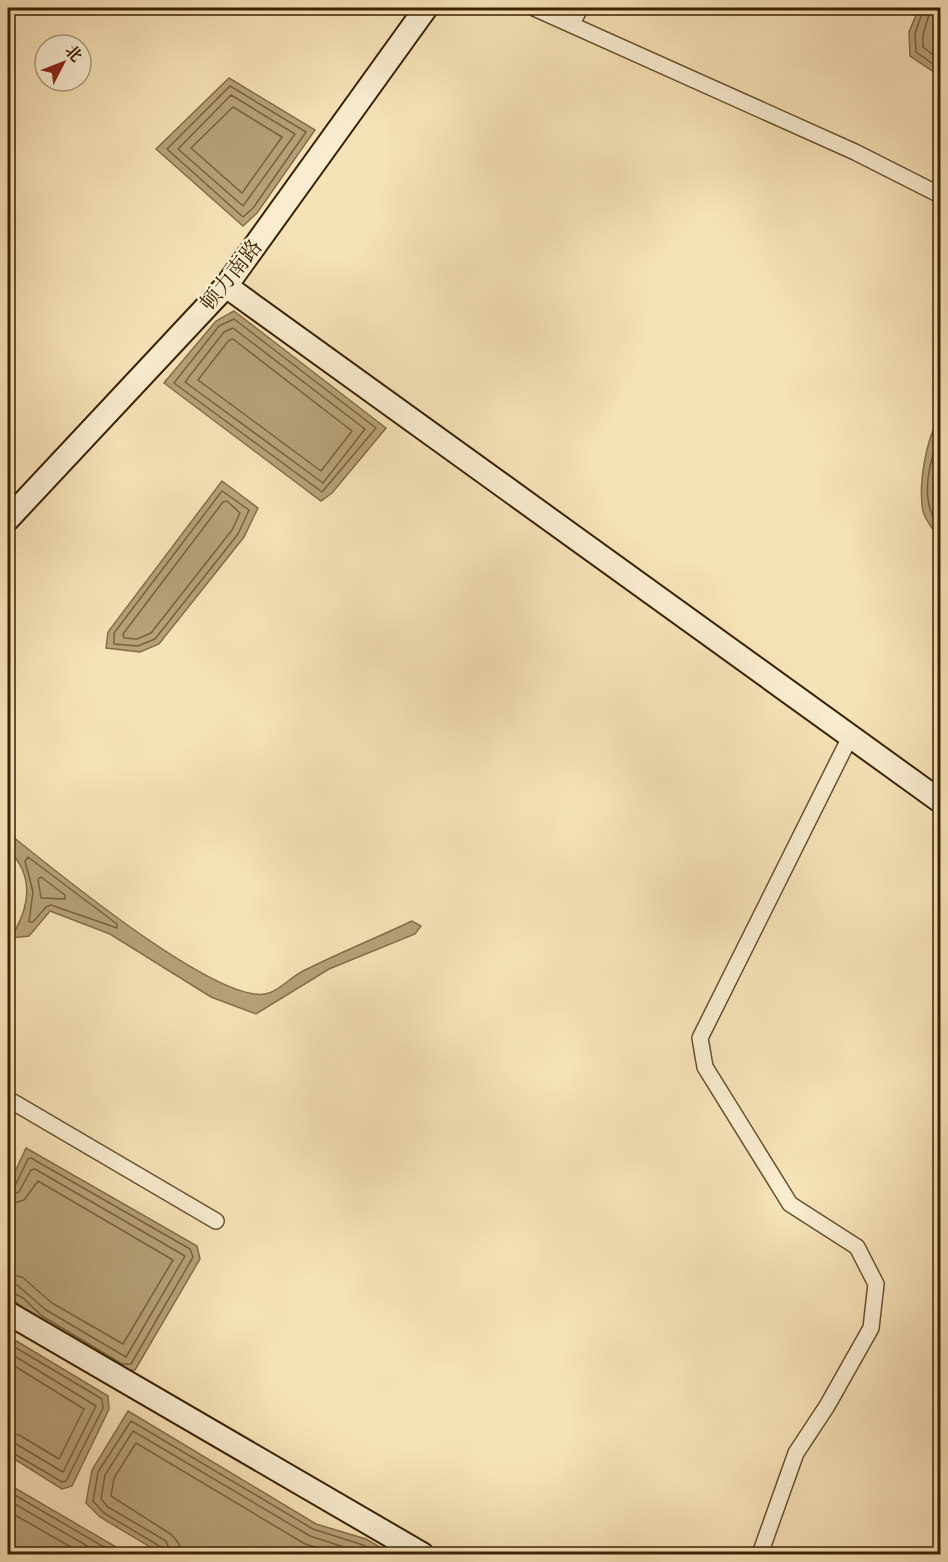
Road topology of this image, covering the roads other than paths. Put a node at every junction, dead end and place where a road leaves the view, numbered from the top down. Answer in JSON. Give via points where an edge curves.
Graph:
{"nodes":[{"id":1,"x":426,"y":8,"type":"edge"},
{"id":2,"x":534,"y":8,"type":"edge"},
{"id":3,"x":580,"y":8,"type":"edge"},
{"id":4,"x":572,"y":24,"type":"junction"},
{"id":5,"x":940,"y":195,"type":"edge"},
{"id":6,"x":226,"y":286,"type":"junction"},
{"id":7,"x":8,"y":519,"type":"edge"},
{"id":8,"x":851,"y":735,"type":"junction"},
{"id":9,"x":940,"y":801,"type":"edge"},
{"id":10,"x":8,"y":1099,"type":"edge"},
{"id":11,"x":216,"y":1221,"type":"dead end"},
{"id":12,"x":8,"y":1313,"type":"edge"},
{"id":13,"x":422,"y":1554,"type":"edge"},
{"id":14,"x":760,"y":1554,"type":"edge"}],
"edges":[{"from":1,"to":6,"type":"street","name":"顿力南路"},
{"from":2,"to":4,"type":"street"},
{"from":3,"to":4,"type":"street"},
{"from":4,"to":5,"type":"street","via":[[855,152]]},
{"from":6,"to":7,"type":"street","name":"顿力南路"},
{"from":6,"to":8,"type":"street"},
{"from":8,"to":9,"type":"street"},
{"from":8,"to":14,"type":"street","via":[[700,1038],[705,1067],[790,1204],[857,1247],[876,1284],[871,1328],[796,1453]]},
{"from":10,"to":11,"type":"street"},
{"from":12,"to":13,"type":"street"}]}
